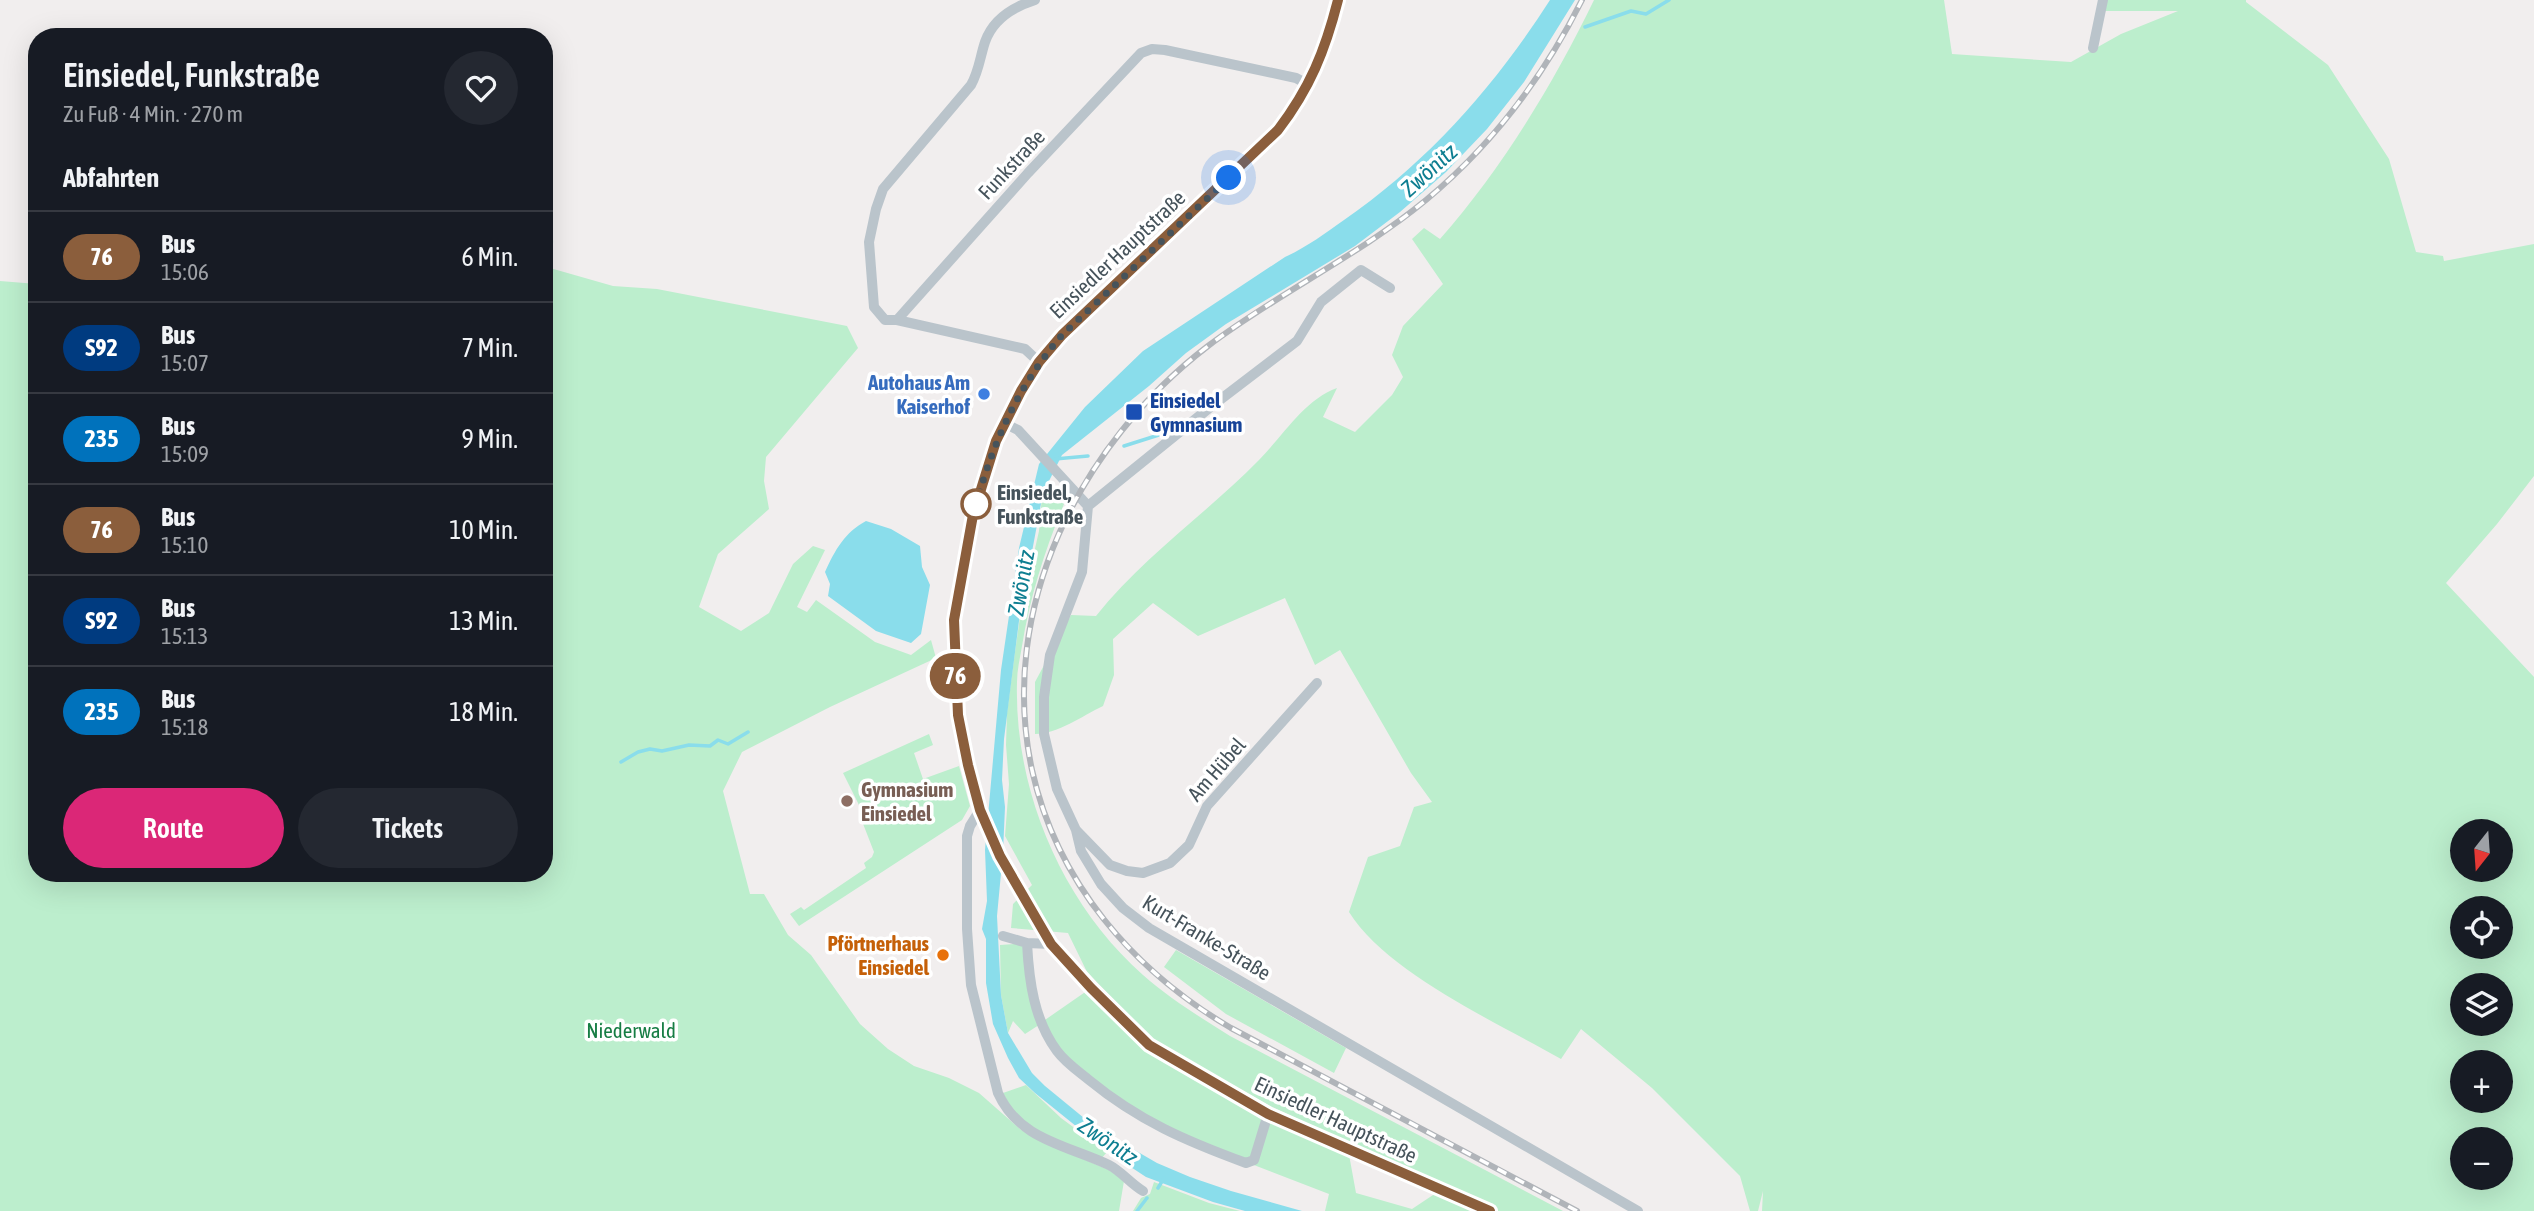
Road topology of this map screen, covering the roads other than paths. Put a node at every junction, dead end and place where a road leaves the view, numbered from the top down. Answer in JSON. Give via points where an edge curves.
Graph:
{"nodes":[{"id":1,"x":1035,"y":0,"type":"edge"},
{"id":2,"x":1338,"y":0,"type":"edge"},
{"id":3,"x":2103,"y":0,"type":"edge"},
{"id":4,"x":2093,"y":48,"type":"dead end"},
{"id":5,"x":1309,"y":85,"type":"junction"},
{"id":6,"x":1390,"y":288,"type":"dead end"},
{"id":7,"x":897,"y":320,"type":"junction"},
{"id":8,"x":1039,"y":362,"type":"junction"},
{"id":9,"x":1003,"y":423,"type":"junction"},
{"id":10,"x":1088,"y":506,"type":"junction"},
{"id":11,"x":1317,"y":684,"type":"dead end"},
{"id":12,"x":980,"y":810,"type":"junction"},
{"id":13,"x":1076,"y":830,"type":"junction"},
{"id":14,"x":1003,"y":936,"type":"dead end"},
{"id":15,"x":1027,"y":943,"type":"junction"},
{"id":16,"x":1051,"y":944,"type":"junction"},
{"id":17,"x":1268,"y":1114,"type":"junction"},
{"id":18,"x":1143,"y":1191,"type":"dead end"},
{"id":19,"x":1490,"y":1211,"type":"edge"},
{"id":20,"x":1637,"y":1211,"type":"edge"}],
"edges":[{"from":1,"to":7,"type":"street","via":[[1014,7],[1000,20],[986,40],[971,85],[883,190],[869,242],[874,307],[885,320]]},
{"from":2,"to":5,"type":"main road","name":"Einsiedler Hauptstraße"},
{"from":3,"to":4,"type":"street"},
{"from":5,"to":7,"type":"street","name":"Funkstraße","via":[[1296,78],[1165,50],[1141,53]]},
{"from":5,"to":8,"type":"main road","name":"Einsiedler Hauptstraße","via":[[1278,130]]},
{"from":6,"to":10,"type":"street","via":[[1361,270],[1321,302],[1297,341]]},
{"from":7,"to":8,"type":"street","via":[[1025,349]]},
{"from":8,"to":9,"type":"main road","name":"Einsiedler Hauptstraße"},
{"from":9,"to":10,"type":"street","via":[[1018,430]]},
{"from":9,"to":12,"type":"main road","name":"Einsiedler Hauptstraße","via":[[973,515],[954,620],[958,715]]},
{"from":10,"to":13,"type":"street","name":"Kurt-Franke-Straße","via":[[1082,572],[1050,655],[1044,697],[1044,734],[1057,789]]},
{"from":11,"to":13,"type":"street","name":"Am Hübel","via":[[1207,806],[1189,845],[1170,863],[1143,873],[1127,871],[1110,865]]},
{"from":12,"to":16,"type":"main road","name":"Einsiedler Hauptstraße","via":[[1013,880]]},
{"from":12,"to":18,"type":"street","via":[[967,836],[967,929],[971,985],[998,1093],[1005,1109],[1040,1137],[1111,1166]]},
{"from":13,"to":20,"type":"street","name":"Kurt-Franke-Straße","via":[[1081,851],[1101,884],[1149,928]]},
{"from":14,"to":15,"type":"street"},
{"from":15,"to":16,"type":"street"},
{"from":15,"to":17,"type":"street","via":[[1028,975],[1052,1043],[1068,1063],[1100,1088],[1166,1131],[1246,1163],[1254,1160]]},
{"from":16,"to":17,"type":"main road","name":"Einsiedler Hauptstraße","via":[[1149,1045]]},
{"from":17,"to":19,"type":"main road","name":"Einsiedler Hauptstraße"}]}
